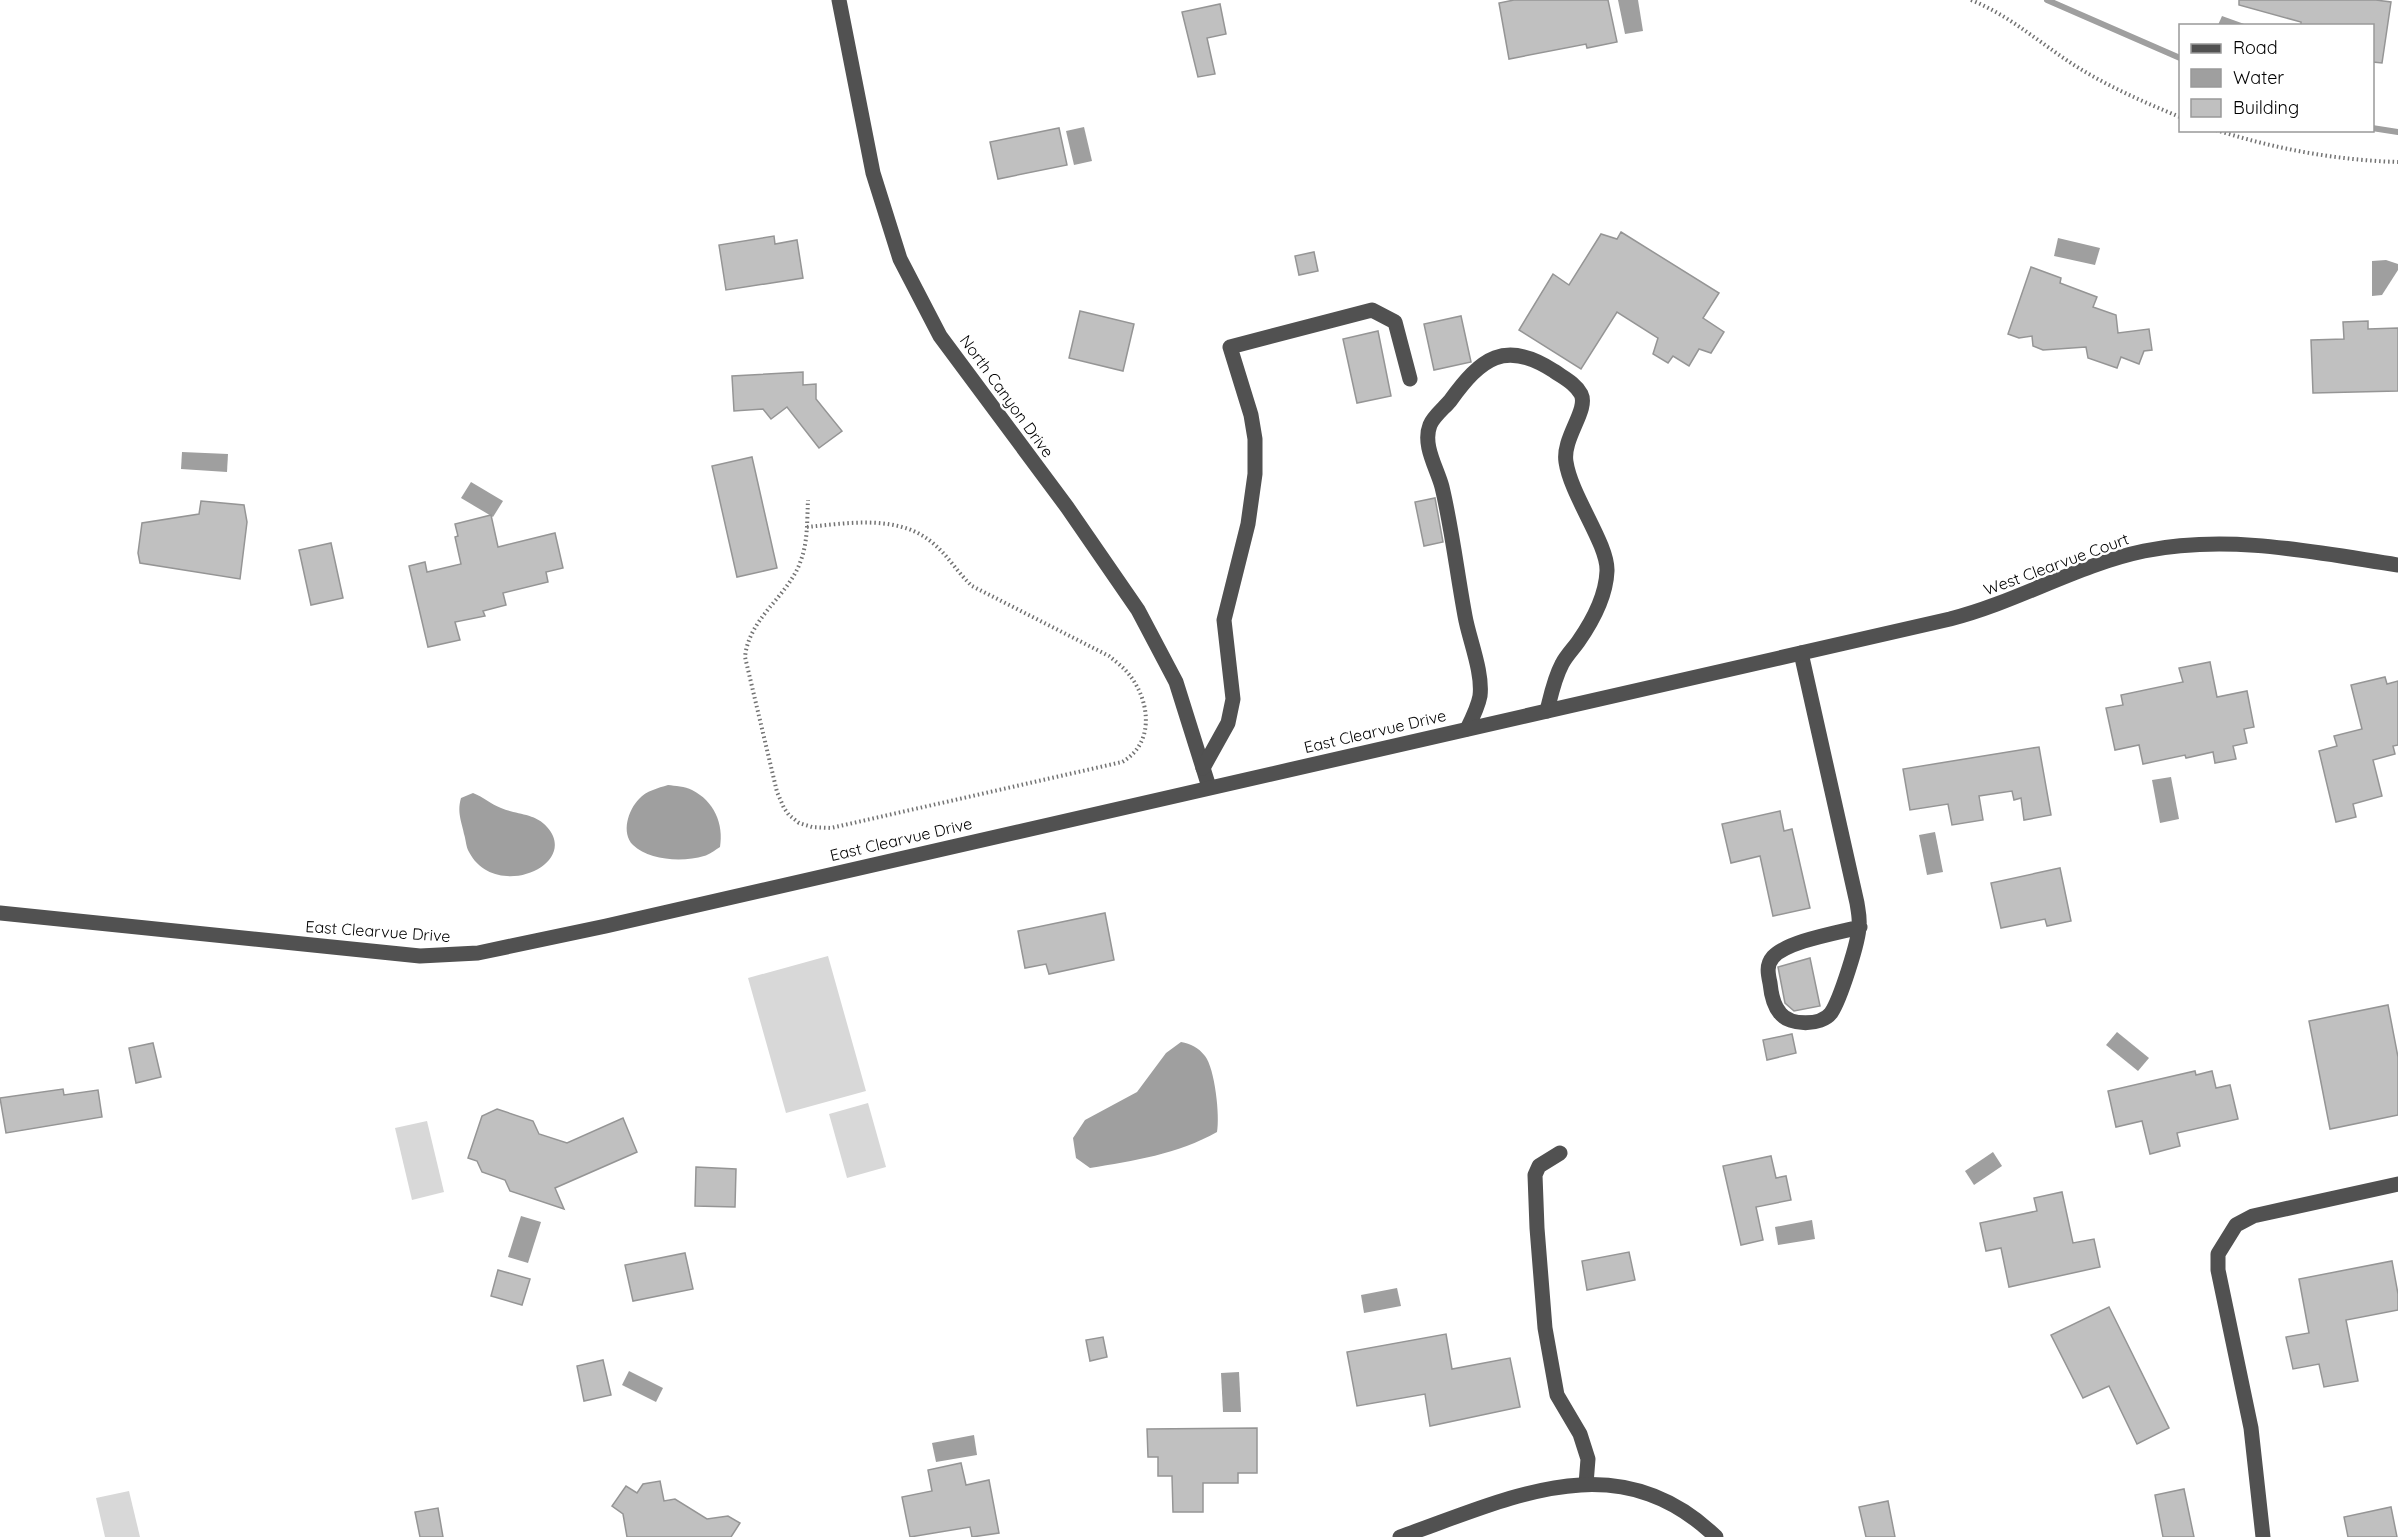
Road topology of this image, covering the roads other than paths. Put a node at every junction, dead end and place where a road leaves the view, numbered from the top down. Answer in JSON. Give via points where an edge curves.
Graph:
{"nodes":[{"id":1,"x":839,"y":0,"type":"edge"},
{"id":2,"x":1410,"y":379,"type":"dead end"},
{"id":3,"x":2398,"y":565,"type":"edge"},
{"id":4,"x":1801,"y":653,"type":"junction"},
{"id":5,"x":1547,"y":711,"type":"junction"},
{"id":6,"x":1467,"y":729,"type":"junction"},
{"id":7,"x":1203,"y":768,"type":"junction"},
{"id":8,"x":1209,"y":787,"type":"junction"},
{"id":9,"x":0,"y":913,"type":"edge"},
{"id":10,"x":1860,"y":927,"type":"junction"},
{"id":11,"x":1560,"y":1153,"type":"dead end"},
{"id":12,"x":2398,"y":1184,"type":"edge"},
{"id":13,"x":1586,"y":1484,"type":"junction"},
{"id":14,"x":1400,"y":1537,"type":"edge"},
{"id":15,"x":1716,"y":1537,"type":"edge"},
{"id":16,"x":2263,"y":1537,"type":"edge"}],
"edges":[{"from":1,"to":7,"type":"street","name":"North Canyon Drive","via":[[873,173],[900,259],[940,336],[1067,507],[1137,610],[1176,682]]},
{"from":2,"to":7,"type":"street","via":[[1395,322],[1372,310],[1230,347],[1251,416],[1255,474],[1248,524],[1224,620],[1233,699],[1228,723]]},
{"from":3,"to":4,"type":"street","name":"West Clearvue Court","via":[[2262,544],[2190,544],[2143,551],[2097,565],[1967,615]]},
{"from":4,"to":5,"type":"street","name":"East Clearvue Drive"},
{"from":4,"to":10,"type":"street"},
{"from":5,"to":6,"type":"street","name":"East Clearvue Drive"},
{"from":5,"to":6,"type":"street","via":[[1562,663],[1599,603],[1607,569],[1571,486],[1565,460],[1566,443],[1583,406],[1583,397],[1576,386],[1545,365],[1512,354],[1482,365],[1463,382],[1430,425],[1428,443],[1442,486],[1480,679],[1480,696]]},
{"from":6,"to":8,"type":"street","name":"East Clearvue Drive"},
{"from":7,"to":8,"type":"street","name":"North Canyon Drive"},
{"from":8,"to":9,"type":"street","name":"East Clearvue Drive","via":[[618,923],[451,956]]},
{"from":10,"to":10,"type":"street","via":[[1830,1015],[1806,1023],[1791,1021],[1781,1014],[1771,992],[1767,967],[1773,957],[1785,948]]},
{"from":11,"to":13,"type":"street","via":[[1539,1166],[1535,1175],[1537,1228],[1545,1328],[1557,1395],[1580,1434],[1588,1459]]},
{"from":12,"to":16,"type":"street","via":[[2253,1216],[2236,1225],[2218,1254],[2217,1270],[2251,1428]]},
{"from":13,"to":14,"type":"street","via":[[1545,1488]]},
{"from":13,"to":15,"type":"street","via":[[1616,1486],[1662,1500]]}]}
